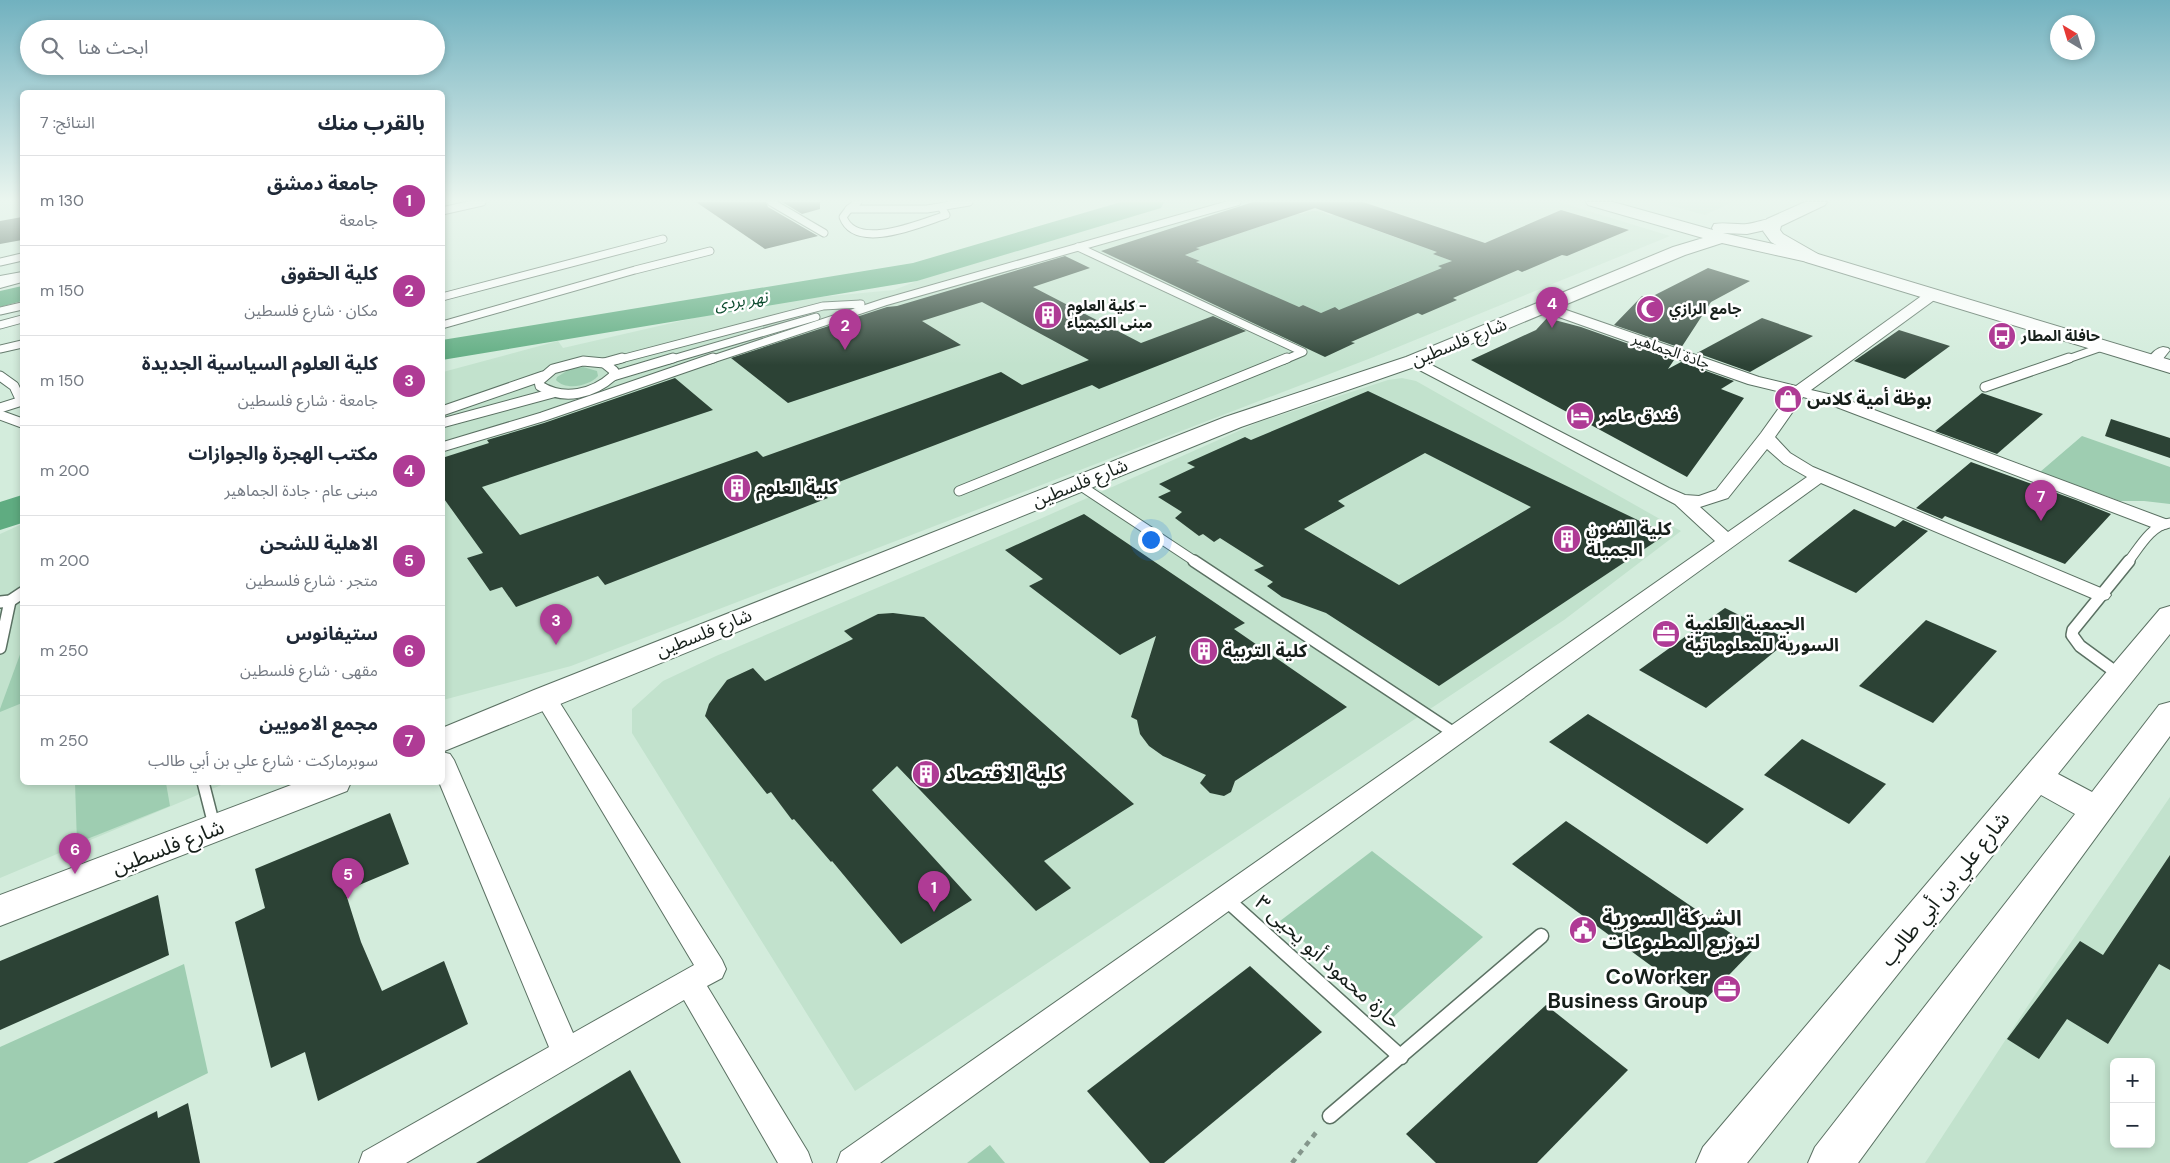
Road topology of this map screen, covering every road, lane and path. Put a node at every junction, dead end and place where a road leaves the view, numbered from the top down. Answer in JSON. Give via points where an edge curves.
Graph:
{"nodes":[{"id":1,"x":597,"y":256,"type":"edge"},
{"id":2,"x":689,"y":256,"type":"edge"},
{"id":3,"x":1046,"y":256,"type":"edge"},
{"id":4,"x":1098,"y":256,"type":"edge"},
{"id":5,"x":1666,"y":256,"type":"edge"},
{"id":6,"x":1804,"y":256,"type":"edge"},
{"id":7,"x":1809,"y":256,"type":"edge"},
{"id":8,"x":20,"y":258,"type":"edge"},
{"id":9,"x":1812,"y":258,"type":"junction"},
{"id":10,"x":0,"y":262,"type":"edge"},
{"id":11,"x":20,"y":264,"type":"edge"},
{"id":12,"x":0,"y":269,"type":"edge"},
{"id":13,"x":20,"y":277,"type":"edge"},
{"id":14,"x":0,"y":282,"type":"edge"},
{"id":15,"x":1932,"y":295,"type":"junction"},
{"id":16,"x":445,"y":296,"type":"edge"},
{"id":17,"x":20,"y":306,"type":"edge"},
{"id":18,"x":1544,"y":307,"type":"junction"},
{"id":19,"x":0,"y":311,"type":"edge"},
{"id":20,"x":20,"y":319,"type":"edge"},
{"id":21,"x":0,"y":324,"type":"edge"},
{"id":22,"x":445,"y":324,"type":"edge"},
{"id":23,"x":20,"y":344,"type":"edge"},
{"id":24,"x":2102,"y":347,"type":"junction"},
{"id":25,"x":0,"y":349,"type":"edge"},
{"id":26,"x":2166,"y":355,"type":"edge"},
{"id":27,"x":1413,"y":361,"type":"junction"},
{"id":28,"x":604,"y":363,"type":"junction"},
{"id":29,"x":0,"y":376,"type":"edge"},
{"id":30,"x":543,"y":376,"type":"junction"},
{"id":31,"x":613,"y":376,"type":"junction"},
{"id":32,"x":600,"y":386,"type":"junction"},
{"id":33,"x":1985,"y":387,"type":"dead end"},
{"id":34,"x":1799,"y":391,"type":"junction"},
{"id":35,"x":553,"y":393,"type":"junction"},
{"id":36,"x":609,"y":396,"type":"junction"},
{"id":37,"x":20,"y":397,"type":"edge"},
{"id":38,"x":20,"y":402,"type":"edge"},
{"id":39,"x":0,"y":408,"type":"edge"},
{"id":40,"x":445,"y":410,"type":"edge"},
{"id":41,"x":0,"y":415,"type":"edge"},
{"id":42,"x":445,"y":422,"type":"edge"},
{"id":43,"x":20,"y":423,"type":"edge"},
{"id":44,"x":1767,"y":437,"type":"junction"},
{"id":45,"x":445,"y":445,"type":"edge"},
{"id":46,"x":1820,"y":476,"type":"junction"},
{"id":47,"x":1078,"y":484,"type":"junction"},
{"id":48,"x":959,"y":491,"type":"dead end"},
{"id":49,"x":1680,"y":500,"type":"junction"},
{"id":50,"x":2166,"y":524,"type":"edge"},
{"id":51,"x":1728,"y":543,"type":"junction"},
{"id":52,"x":20,"y":594,"type":"edge"},
{"id":53,"x":2101,"y":595,"type":"junction"},
{"id":54,"x":5,"y":602,"type":"edge"},
{"id":55,"x":2170,"y":615,"type":"edge"},
{"id":56,"x":0,"y":648,"type":"edge"},
{"id":57,"x":2122,"y":676,"type":"junction"},
{"id":58,"x":545,"y":697,"type":"junction"},
{"id":59,"x":2170,"y":713,"type":"edge"},
{"id":60,"x":1457,"y":735,"type":"junction"},
{"id":61,"x":445,"y":740,"type":"edge"},
{"id":62,"x":445,"y":767,"type":"edge"},
{"id":63,"x":2036,"y":777,"type":"junction"},
{"id":64,"x":203,"y":785,"type":"edge"},
{"id":65,"x":327,"y":785,"type":"edge"},
{"id":66,"x":2097,"y":810,"type":"junction"},
{"id":67,"x":215,"y":829,"type":"junction"},
{"id":68,"x":1226,"y":899,"type":"junction"},
{"id":69,"x":0,"y":912,"type":"edge"},
{"id":70,"x":1540,"y":936,"type":"dead end"},
{"id":71,"x":700,"y":976,"type":"junction"},
{"id":72,"x":566,"y":1052,"type":"junction"},
{"id":73,"x":1401,"y":1057,"type":"junction"},
{"id":74,"x":1330,"y":1116,"type":"joint"},
{"id":75,"x":375,"y":1163,"type":"edge"},
{"id":76,"x":796,"y":1163,"type":"edge"},
{"id":77,"x":853,"y":1163,"type":"edge"},
{"id":78,"x":1292,"y":1163,"type":"edge"},
{"id":79,"x":1720,"y":1163,"type":"edge"},
{"id":80,"x":1830,"y":1163,"type":"edge"}],
"edges":[{"from":1,"to":16,"type":"lane"},
{"from":2,"to":22,"type":"lane"},
{"from":3,"to":36,"type":"lane","via":[[834,317]]},
{"from":4,"to":48,"type":"lane","via":[[1302,352]]},
{"from":5,"to":18,"type":"main road","name":"شارع فلسطين"},
{"from":6,"to":9,"type":"main road"},
{"from":7,"to":9,"type":"main road"},
{"from":8,"to":10,"type":"lane"},
{"from":9,"to":15,"type":"main road"},
{"from":11,"to":12,"type":"main road"},
{"from":13,"to":14,"type":"main road"},
{"from":15,"to":24,"type":"main road"},
{"from":15,"to":34,"type":"street"},
{"from":17,"to":19,"type":"lane"},
{"from":18,"to":27,"type":"main road","name":"شارع فلسطين"},
{"from":18,"to":34,"type":"street","name":"جادة الجماهير","via":[[1743,377]]},
{"from":20,"to":21,"type":"lane"},
{"from":23,"to":25,"type":"lane"},
{"from":24,"to":26,"type":"main road"},
{"from":24,"to":33,"type":"lane"},
{"from":27,"to":47,"type":"main road","name":"شارع فلسطين","via":[[1233,422]]},
{"from":27,"to":49,"type":"street"},
{"from":28,"to":30,"type":"lane","via":[[571,363]]},
{"from":28,"to":31,"type":"lane","via":[[614,371]]},
{"from":28,"to":31,"type":"lane","via":[[823,306],[861,304]]},
{"from":29,"to":37,"type":"lane","via":[[14,386]]},
{"from":30,"to":35,"type":"lane","via":[[540,386]]},
{"from":30,"to":40,"type":"lane"},
{"from":31,"to":32,"type":"lane"},
{"from":32,"to":35,"type":"lane","via":[[576,393]]},
{"from":32,"to":36,"type":"lane"},
{"from":34,"to":44,"type":"street"},
{"from":34,"to":50,"type":"street","name":"جادة الجماهير","via":[[1840,403]]},
{"from":35,"to":42,"type":"lane"},
{"from":36,"to":45,"type":"lane"},
{"from":38,"to":39,"type":"lane"},
{"from":41,"to":43,"type":"lane"},
{"from":44,"to":46,"type":"street","via":[[1785,457]]},
{"from":44,"to":49,"type":"street","via":[[1722,494],[1701,502]]},
{"from":46,"to":51,"type":"street"},
{"from":46,"to":53,"type":"street"},
{"from":47,"to":58,"type":"main road","name":"شارع فلسطين"},
{"from":47,"to":60,"type":"lane"},
{"from":49,"to":51,"type":"street"},
{"from":50,"to":53,"type":"lane","via":[[2155,529]]},
{"from":51,"to":60,"type":"street"},
{"from":52,"to":54,"type":"lane"},
{"from":53,"to":57,"type":"lane","via":[[2075,626],[2072,635],[2080,646]]},
{"from":54,"to":56,"type":"lane"},
{"from":55,"to":57,"type":"main road","name":"شارع علي بن أبي طالب"},
{"from":57,"to":63,"type":"main road","name":"شارع علي بن أبي طالب"},
{"from":58,"to":61,"type":"main road","name":"شارع فلسطين"},
{"from":58,"to":71,"type":"street"},
{"from":59,"to":66,"type":"main road"},
{"from":60,"to":68,"type":"street"},
{"from":62,"to":72,"type":"street"},
{"from":63,"to":66,"type":"main road"},
{"from":63,"to":79,"type":"main road","name":"شارع علي بن أبي طالب"},
{"from":64,"to":67,"type":"lane"},
{"from":65,"to":67,"type":"main road","name":"شارع فلسطين"},
{"from":66,"to":80,"type":"main road"},
{"from":67,"to":69,"type":"main road","name":"شارع فلسطين"},
{"from":68,"to":73,"type":"lane","name":"حارة محمود أبو يحيى ٣"},
{"from":68,"to":77,"type":"street"},
{"from":70,"to":73,"type":"lane"},
{"from":71,"to":72,"type":"street"},
{"from":71,"to":76,"type":"street"},
{"from":72,"to":75,"type":"street"},
{"from":73,"to":74,"type":"lane"},
{"from":74,"to":78,"type":"path"}]}
